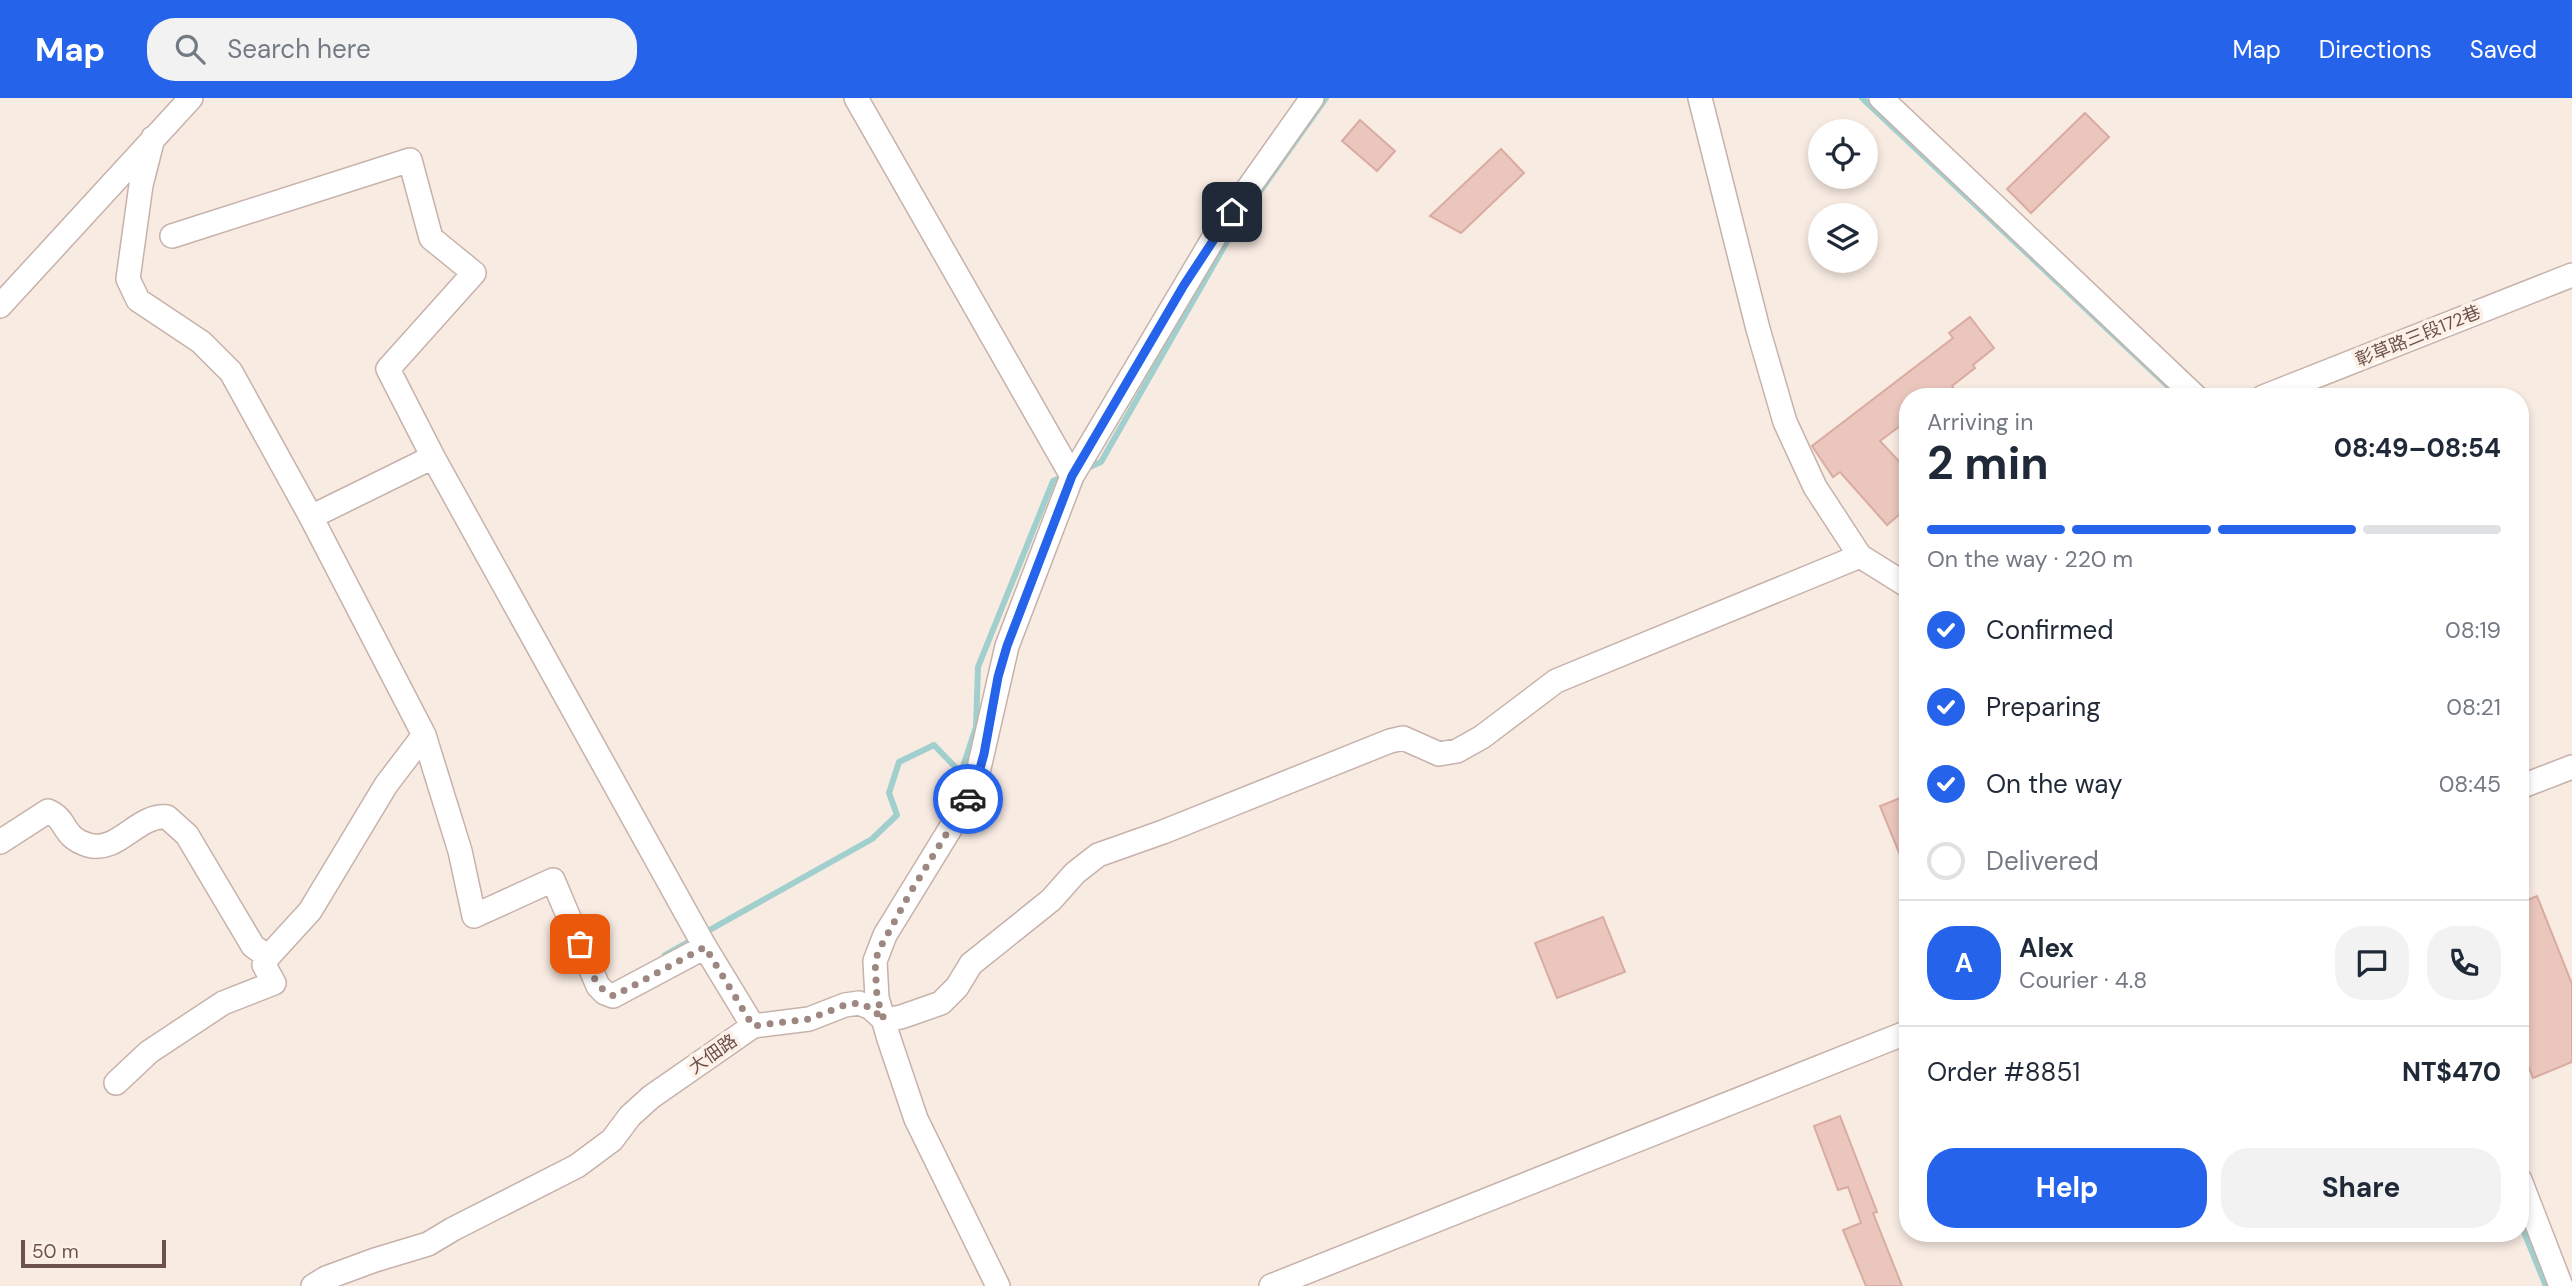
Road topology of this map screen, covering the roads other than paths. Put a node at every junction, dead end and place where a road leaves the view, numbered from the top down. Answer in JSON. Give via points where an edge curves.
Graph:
{"nodes":[{"id":1,"x":191,"y":98,"type":"edge"},
{"id":2,"x":856,"y":98,"type":"edge"},
{"id":3,"x":1312,"y":98,"type":"edge"},
{"id":4,"x":1700,"y":98,"type":"edge"},
{"id":5,"x":1881,"y":98,"type":"edge"},
{"id":6,"x":152,"y":138,"type":"junction"},
{"id":7,"x":172,"y":236,"type":"dead end"},
{"id":8,"x":2572,"y":275,"type":"edge"},
{"id":9,"x":0,"y":306,"type":"edge"},
{"id":10,"x":2187,"y":388,"type":"edge"},
{"id":11,"x":2286,"y":388,"type":"edge"},
{"id":12,"x":433,"y":457,"type":"junction"},
{"id":13,"x":1072,"y":476,"type":"junction"},
{"id":14,"x":311,"y":517,"type":"junction"},
{"id":15,"x":1860,"y":555,"type":"junction"},
{"id":16,"x":1899,"y":580,"type":"edge"},
{"id":17,"x":425,"y":735,"type":"junction"},
{"id":18,"x":2572,"y":767,"type":"edge"},
{"id":19,"x":2529,"y":784,"type":"edge"},
{"id":20,"x":0,"y":842,"type":"edge"},
{"id":21,"x":705,"y":947,"type":"junction"},
{"id":22,"x":268,"y":957,"type":"junction"},
{"id":23,"x":884,"y":1020,"type":"junction"},
{"id":24,"x":753,"y":1026,"type":"junction"},
{"id":25,"x":1899,"y":1036,"type":"edge"},
{"id":26,"x":116,"y":1083,"type":"dead end"},
{"id":27,"x":2529,"y":1203,"type":"edge"},
{"id":28,"x":313,"y":1286,"type":"edge"},
{"id":29,"x":998,"y":1286,"type":"edge"},
{"id":30,"x":1271,"y":1286,"type":"edge"},
{"id":31,"x":2561,"y":1286,"type":"edge"}],
"edges":[{"from":1,"to":6,"type":"street"},
{"from":2,"to":13,"type":"street"},
{"from":3,"to":13,"type":"street","via":[[1216,234]]},
{"from":4,"to":15,"type":"street","via":[[1784,422],[1815,487]]},
{"from":5,"to":10,"type":"street"},
{"from":6,"to":9,"type":"street"},
{"from":6,"to":14,"type":"street","via":[[128,279],[138,300],[201,342],[231,372]]},
{"from":7,"to":12,"type":"street","via":[[410,160],[431,238],[474,273],[388,369]]},
{"from":8,"to":11,"type":"street","name":"彰草路三段172巷"},
{"from":12,"to":14,"type":"street"},
{"from":12,"to":21,"type":"street"},
{"from":13,"to":23,"type":"street","via":[[1007,646],[974,790],[885,935],[875,961],[877,998]]},
{"from":14,"to":17,"type":"street"},
{"from":15,"to":16,"type":"street"},
{"from":15,"to":23,"type":"street","via":[[1556,681],[1457,751],[1438,754],[1403,738],[1390,741],[1098,855],[1051,900],[971,964],[941,1003]]},
{"from":17,"to":21,"type":"street","via":[[474,916],[553,880],[598,986],[614,996]]},
{"from":17,"to":22,"type":"street","via":[[386,785],[310,911]]},
{"from":18,"to":19,"type":"street"},
{"from":20,"to":22,"type":"street","via":[[48,811],[57,815],[73,839],[92,846],[108,845],[151,818],[167,817],[187,835],[253,946]]},
{"from":21,"to":24,"type":"street"},
{"from":22,"to":26,"type":"street","via":[[264,965],[274,983],[223,1003],[149,1052]]},
{"from":23,"to":24,"type":"street","name":"大佃路","via":[[859,1003],[809,1019]]},
{"from":23,"to":29,"type":"street","via":[[916,1119]]},
{"from":24,"to":28,"type":"street","name":"大佃路","via":[[651,1097],[612,1140],[577,1166],[428,1244]]},
{"from":25,"to":30,"type":"street"},
{"from":27,"to":31,"type":"street"}]}
